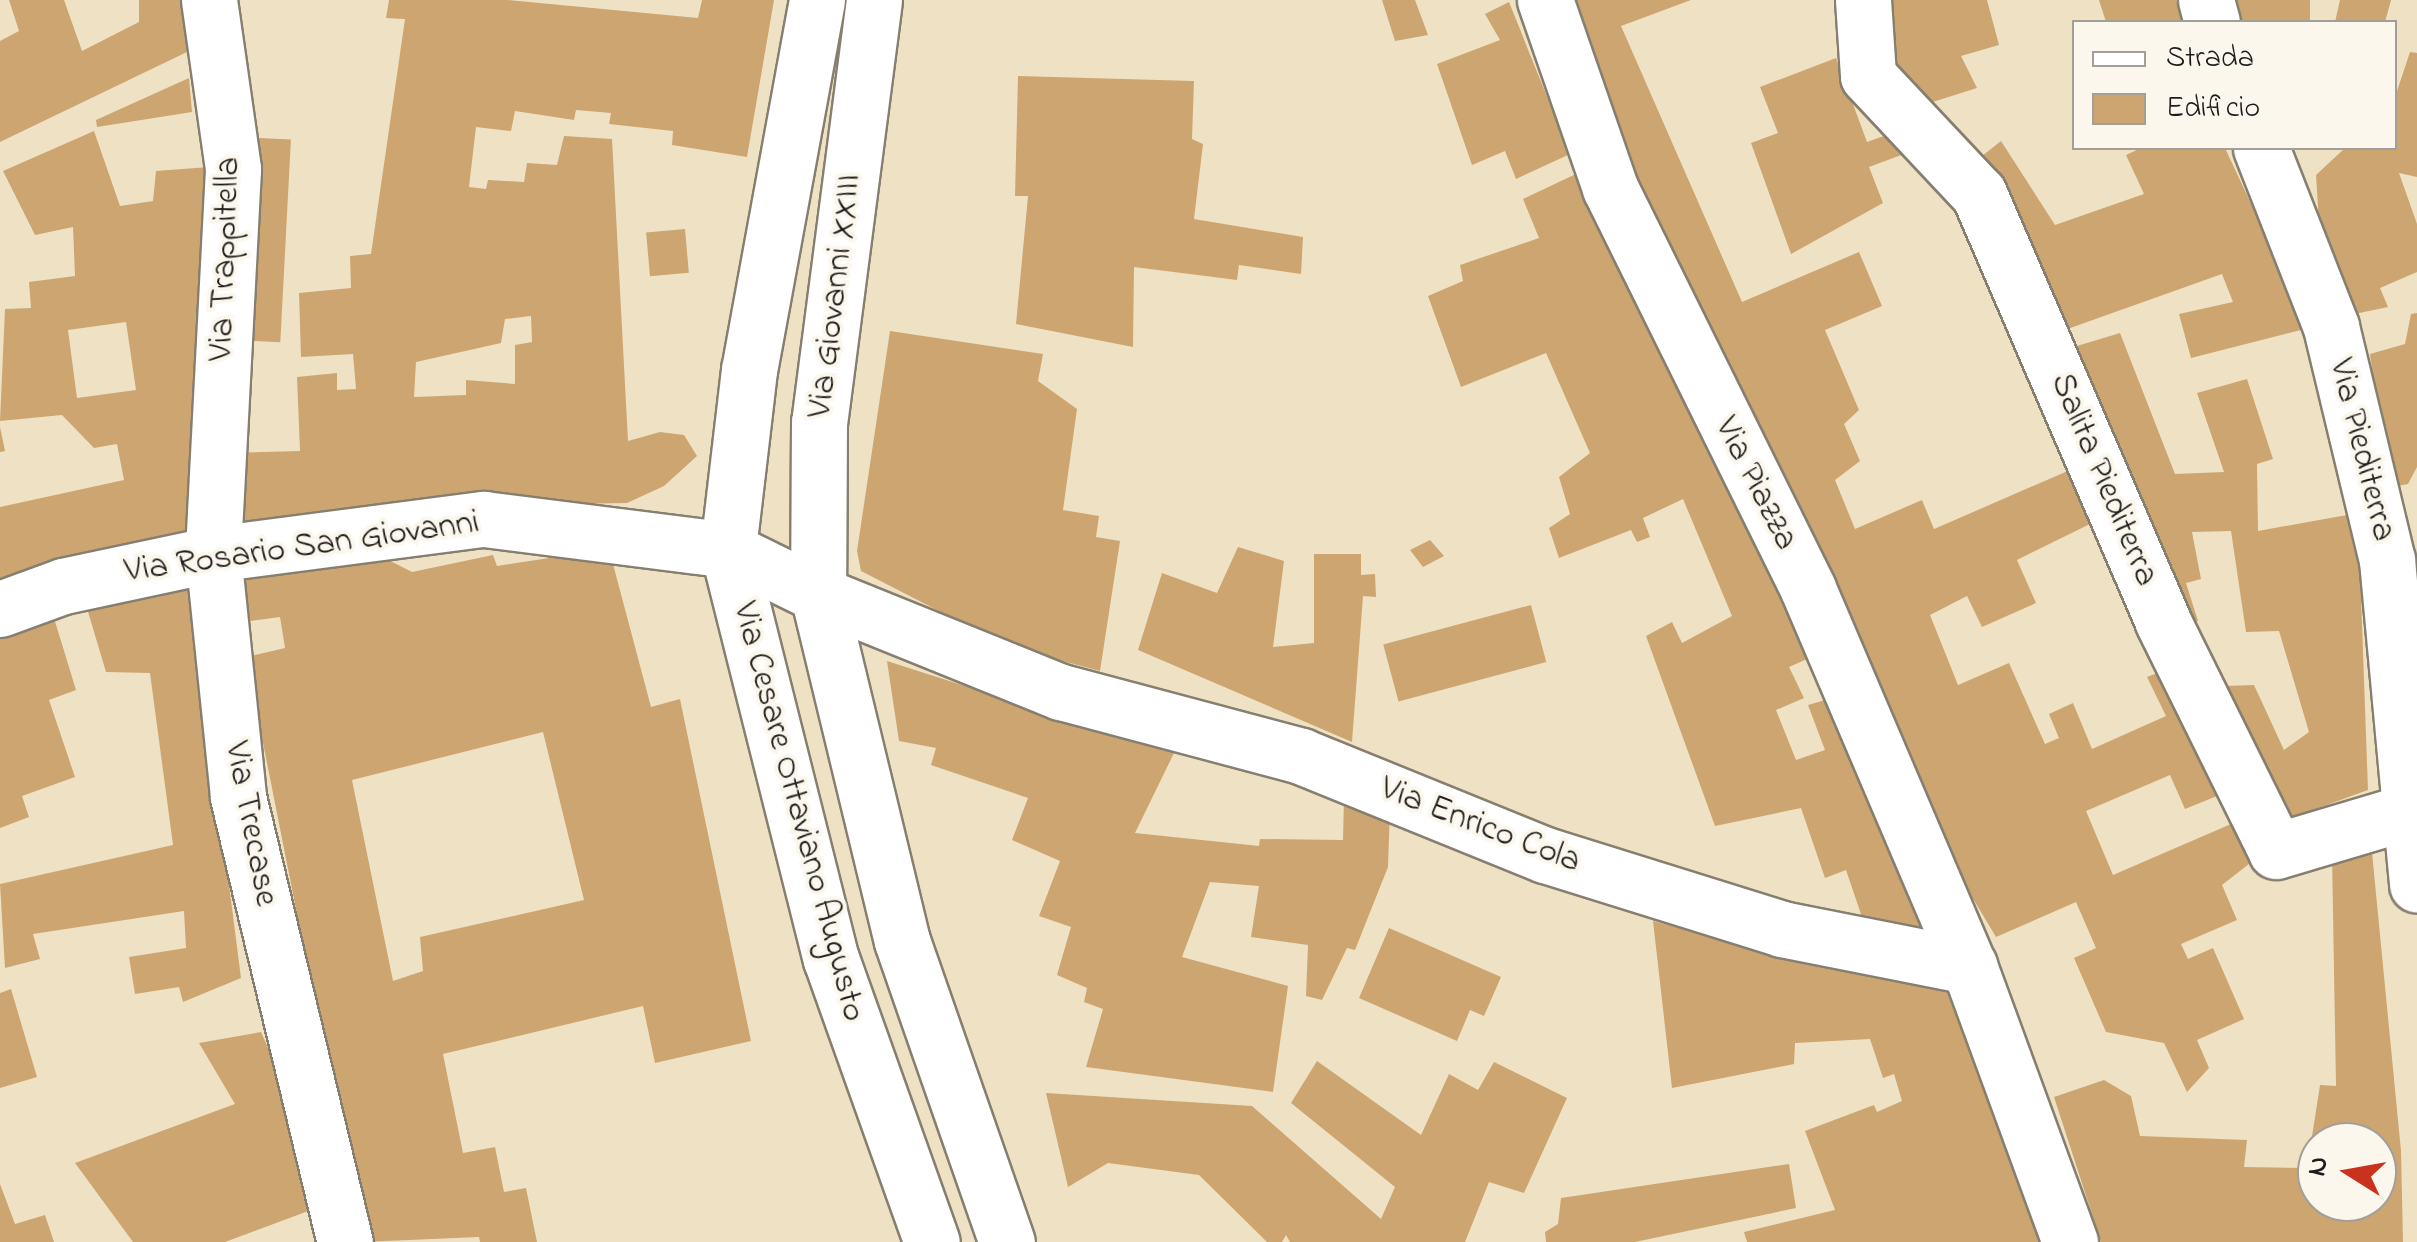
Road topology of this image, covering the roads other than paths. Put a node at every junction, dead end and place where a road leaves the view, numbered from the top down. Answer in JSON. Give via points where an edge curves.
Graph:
{"nodes":[{"id":1,"x":209,"y":0,"type":"edge"},
{"id":2,"x":817,"y":0,"type":"edge"},
{"id":3,"x":874,"y":0,"type":"edge"},
{"id":4,"x":1545,"y":0,"type":"edge"},
{"id":5,"x":1863,"y":0,"type":"edge"},
{"id":6,"x":2262,"y":150,"type":"edge"},
{"id":7,"x":221,"y":398,"type":"joint"},
{"id":8,"x":728,"y":550,"type":"junction"},
{"id":9,"x":213,"y":554,"type":"junction"},
{"id":10,"x":818,"y":594,"type":"junction"},
{"id":11,"x":0,"y":609,"type":"edge"},
{"id":12,"x":2410,"y":811,"type":"junction"},
{"id":13,"x":2417,"y":885,"type":"edge"},
{"id":14,"x":1968,"y":966,"type":"junction"},
{"id":15,"x":346,"y":1242,"type":"edge"},
{"id":16,"x":932,"y":1242,"type":"edge"},
{"id":17,"x":1007,"y":1242,"type":"edge"},
{"id":18,"x":2070,"y":1242,"type":"edge"}],
"edges":[{"from":1,"to":7,"type":"street","name":"Via Trappitella","via":[[234,169]]},
{"from":2,"to":8,"type":"street","name":"Via Giovanni XXIII","via":[[749,370]]},
{"from":3,"to":10,"type":"street","name":"Via Giovanni XXIII","via":[[819,422]]},
{"from":4,"to":14,"type":"street","name":"Via Piazza","via":[[1610,188],[1808,589]]},
{"from":5,"to":12,"type":"street","name":"Salita Piediterra","via":[[1868,76],[1979,194],[2164,622],[2276,851]]},
{"from":6,"to":12,"type":"street","name":"Via Piediterra","via":[[2331,327],[2387,560]]},
{"from":7,"to":9,"type":"street","name":"Via Trecase"},
{"from":8,"to":9,"type":"street","name":"Via Rosario San Giovanni","via":[[484,519]]},
{"from":8,"to":10,"type":"street","name":"Via Enrico Cola"},
{"from":8,"to":16,"type":"street","name":"Via Cesare Ottaviano Augusto","via":[[831,959]]},
{"from":9,"to":11,"type":"street","name":"Via Rosario San Giovanni","via":[[63,586]]},
{"from":9,"to":15,"type":"street","name":"Via Trecase","via":[[238,797]]},
{"from":10,"to":14,"type":"street","name":"Via Enrico Cola","via":[[1062,692],[1301,756],[1544,855],[1782,929]]},
{"from":10,"to":17,"type":"street","name":"Via Cesare Ottaviano Augusto","via":[[902,941]]},
{"from":12,"to":13,"type":"street","name":"Via Piediterra"},
{"from":14,"to":18,"type":"street"}]}
